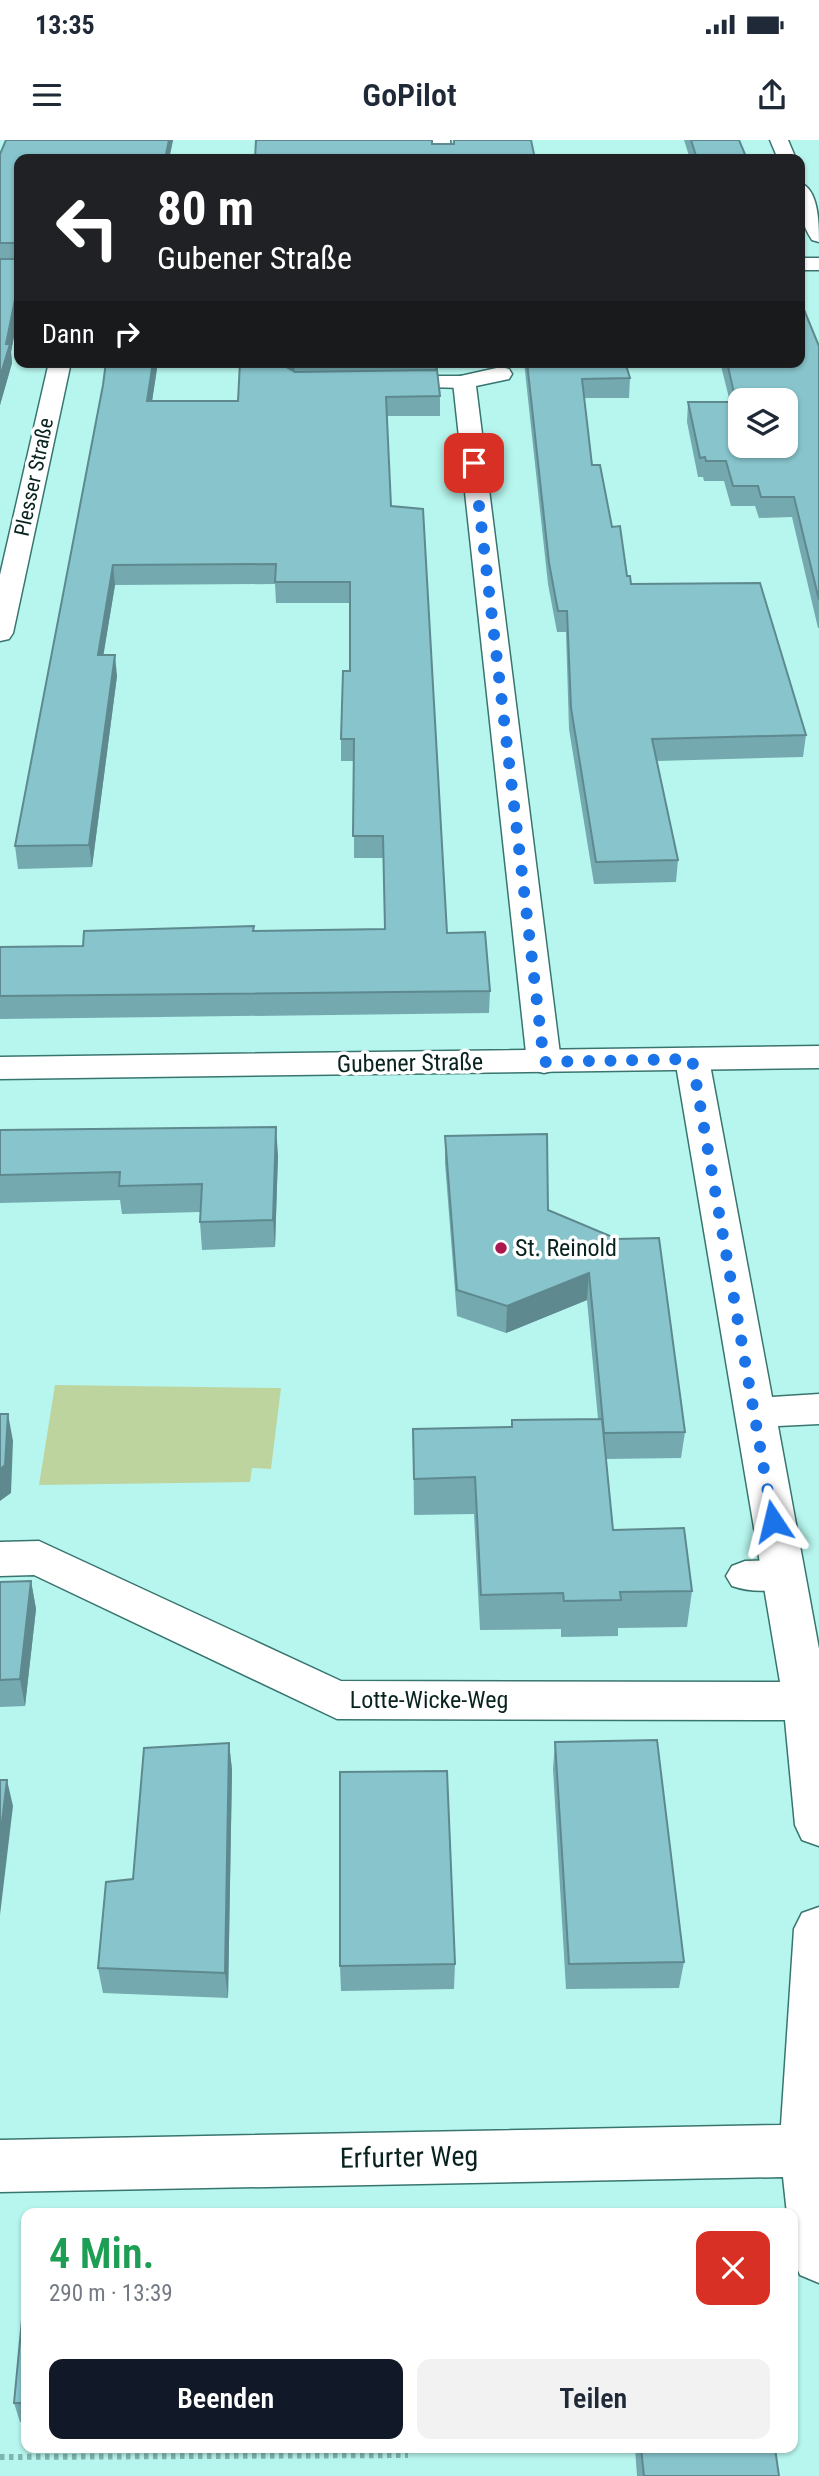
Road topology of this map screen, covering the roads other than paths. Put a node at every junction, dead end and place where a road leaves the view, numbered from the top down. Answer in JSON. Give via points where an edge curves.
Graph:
{"nodes":[{"id":1,"x":805,"y":201,"type":"edge"},
{"id":2,"x":819,"y":236,"type":"edge"},
{"id":3,"x":59,"y":368,"type":"edge"},
{"id":4,"x":501,"y":374,"type":"dead end"},
{"id":5,"x":464,"y":382,"type":"junction"},
{"id":6,"x":374,"y":383,"type":"edge"},
{"id":7,"x":0,"y":633,"type":"edge"},
{"id":8,"x":819,"y":1057,"type":"edge"},
{"id":9,"x":692,"y":1059,"type":"junction"},
{"id":10,"x":544,"y":1062,"type":"junction"},
{"id":11,"x":0,"y":1068,"type":"edge"},
{"id":12,"x":819,"y":1409,"type":"edge"},
{"id":13,"x":754,"y":1413,"type":"junction"},
{"id":14,"x":0,"y":1559,"type":"edge"},
{"id":15,"x":806,"y":1701,"type":"junction"},
{"id":16,"x":819,"y":1825,"type":"edge"},
{"id":17,"x":819,"y":1929,"type":"edge"},
{"id":18,"x":812,"y":2150,"type":"edge"},
{"id":19,"x":0,"y":2166,"type":"edge"},
{"id":20,"x":819,"y":2256,"type":"edge"}],
"edges":[{"from":1,"to":2,"type":"street"},
{"from":3,"to":7,"type":"street","name":"Plesser Straße"},
{"from":4,"to":5,"type":"street"},
{"from":5,"to":6,"type":"lane"},
{"from":5,"to":10,"type":"street"},
{"from":8,"to":9,"type":"street","name":"Gubener Straße"},
{"from":9,"to":10,"type":"street","name":"Gubener Straße"},
{"from":9,"to":13,"type":"street"},
{"from":10,"to":11,"type":"street","name":"Gubener Straße"},
{"from":12,"to":13,"type":"street"},
{"from":13,"to":15,"type":"street","via":[[764,1575]]},
{"from":14,"to":15,"type":"street","name":"Lotte-Wicke-Weg","via":[[39,1558],[337,1700]]},
{"from":15,"to":16,"type":"street"},
{"from":17,"to":18,"type":"street"},
{"from":18,"to":19,"type":"street","name":"Erfurter Weg"},
{"from":18,"to":20,"type":"street"}]}
